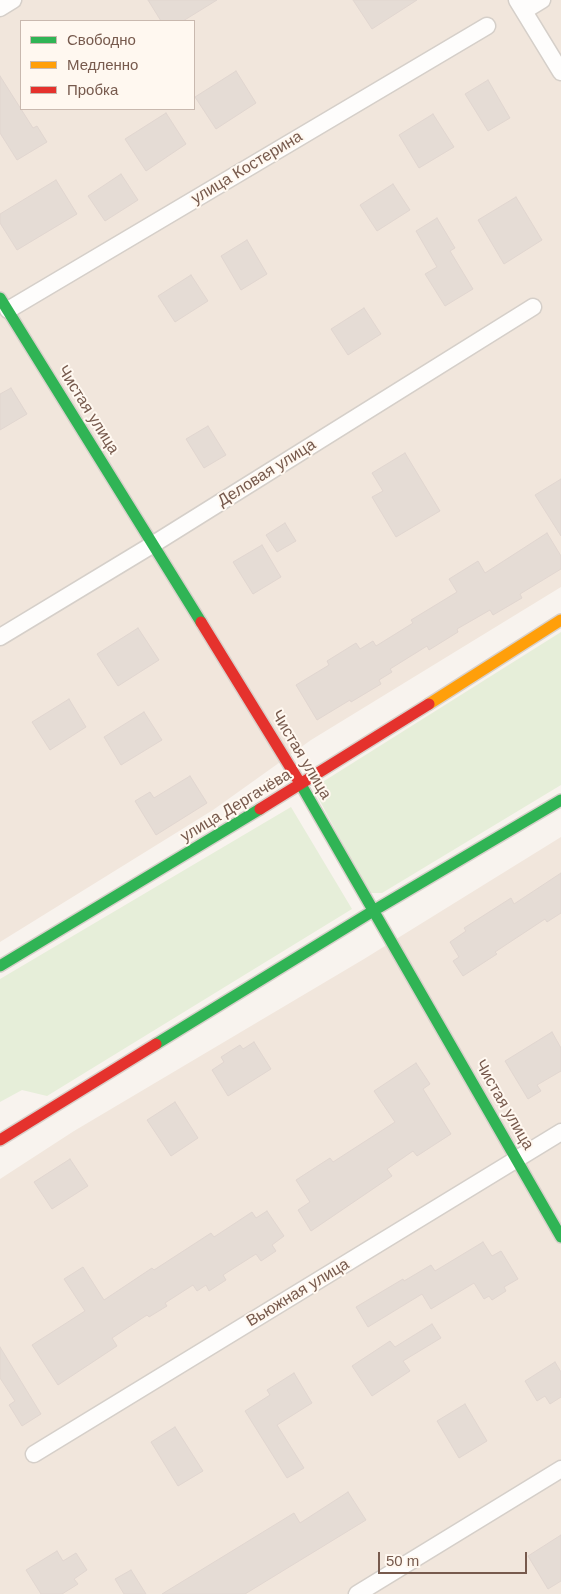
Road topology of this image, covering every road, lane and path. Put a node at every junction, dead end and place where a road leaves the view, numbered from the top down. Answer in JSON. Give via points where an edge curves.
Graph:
{"nodes":[{"id":1,"x":13,"y":0,"type":"edge"},
{"id":2,"x":542,"y":0,"type":"edge"},
{"id":3,"x":520,"y":6,"type":"edge"},
{"id":4,"x":0,"y":8,"type":"edge"},
{"id":5,"x":487,"y":26,"type":"dead end"},
{"id":6,"x":561,"y":72,"type":"edge"},
{"id":7,"x":534,"y":307,"type":"dead end"},
{"id":8,"x":5,"y":313,"type":"edge"},
{"id":9,"x":152,"y":545,"type":"junction"},
{"id":10,"x":561,"y":620,"type":"edge"},
{"id":11,"x":0,"y":637,"type":"edge"},
{"id":12,"x":301,"y":785,"type":"junction"},
{"id":13,"x":561,"y":800,"type":"edge"},
{"id":14,"x":373,"y":911,"type":"junction"},
{"id":15,"x":0,"y":966,"type":"edge"},
{"id":16,"x":561,"y":1132,"type":"edge"},
{"id":17,"x":0,"y":1140,"type":"edge"},
{"id":18,"x":517,"y":1159,"type":"junction"},
{"id":19,"x":561,"y":1237,"type":"edge"},
{"id":20,"x":34,"y":1454,"type":"dead end"},
{"id":21,"x":561,"y":1469,"type":"edge"},
{"id":22,"x":357,"y":1594,"type":"edge"}],
"edges":[{"from":1,"to":4,"type":"street"},
{"from":2,"to":3,"type":"street"},
{"from":3,"to":6,"type":"street"},
{"from":5,"to":8,"type":"street","name":"улица Костерина"},
{"from":7,"to":9,"type":"street","name":"Деловая улица"},
{"from":8,"to":9,"type":"street","name":"Чистая улица"},
{"from":9,"to":11,"type":"street","name":"Деловая улица"},
{"from":9,"to":12,"type":"street","name":"Чистая улица"},
{"from":10,"to":12,"type":"street","name":"улица Дергачёва"},
{"from":12,"to":14,"type":"street","name":"Чистая улица"},
{"from":12,"to":15,"type":"street","name":"улица Дергачёва"},
{"from":13,"to":14,"type":"street"},
{"from":14,"to":17,"type":"street"},
{"from":14,"to":18,"type":"street","name":"Чистая улица"},
{"from":16,"to":18,"type":"street","name":"Вьюжная улица"},
{"from":18,"to":19,"type":"street","name":"Чистая улица"},
{"from":18,"to":20,"type":"street","name":"Вьюжная улица"},
{"from":21,"to":22,"type":"street"}]}
